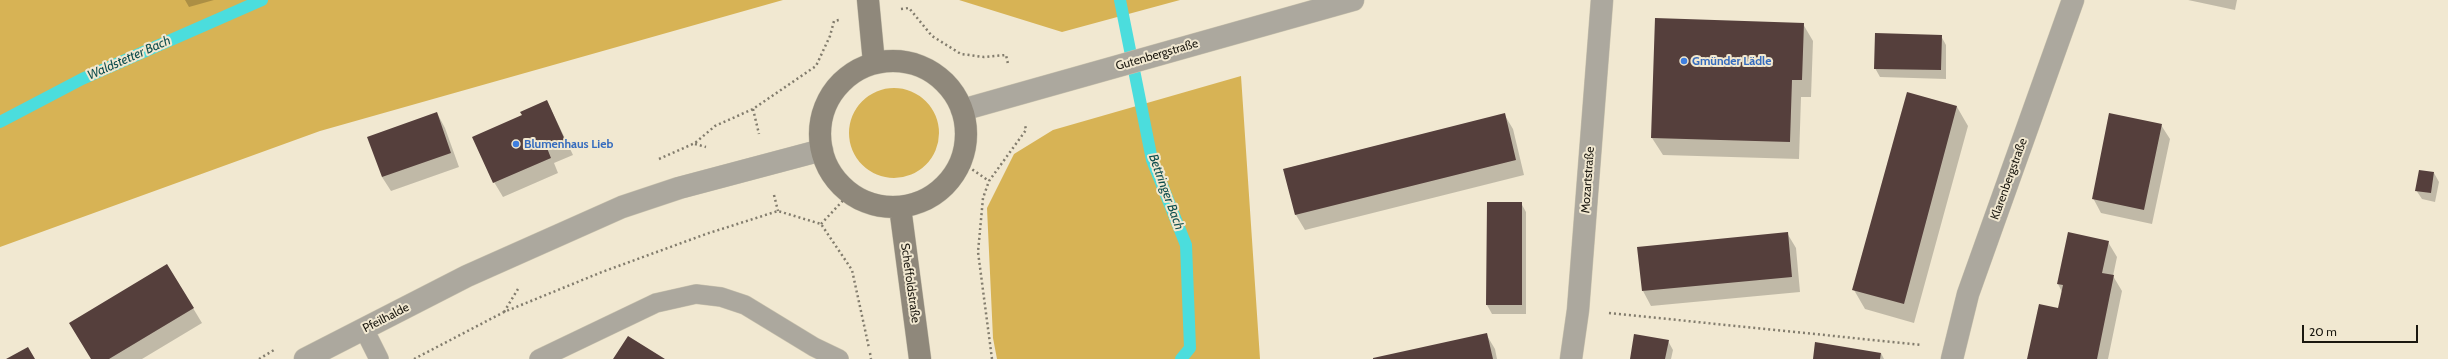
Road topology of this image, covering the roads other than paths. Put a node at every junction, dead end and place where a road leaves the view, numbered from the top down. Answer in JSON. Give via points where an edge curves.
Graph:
{"nodes":[{"id":1,"x":1353,"y":0,"type":"edge"},
{"id":2,"x":1602,"y":0,"type":"edge"},
{"id":3,"x":2072,"y":0,"type":"edge"},
{"id":4,"x":868,"y":7,"type":"edge"},
{"id":5,"x":874,"y":63,"type":"junction"},
{"id":6,"x":962,"y":110,"type":"junction"},
{"id":7,"x":822,"y":150,"type":"junction"},
{"id":8,"x":900,"y":206,"type":"junction"},
{"id":9,"x":364,"y":329,"type":"junction"},
{"id":10,"x":1954,"y":354,"type":"edge"},
{"id":11,"x":304,"y":359,"type":"edge"},
{"id":12,"x":379,"y":359,"type":"edge"},
{"id":13,"x":539,"y":359,"type":"edge"},
{"id":14,"x":839,"y":359,"type":"edge"},
{"id":15,"x":920,"y":359,"type":"edge"},
{"id":16,"x":1571,"y":359,"type":"edge"}],
"edges":[{"from":1,"to":6,"type":"street","name":"Gutenbergstraße"},
{"from":2,"to":16,"type":"street","name":"Mozartstraße","via":[[1578,310]]},
{"from":3,"to":10,"type":"street","name":"Klarenbergstraße","via":[[1968,294]]},
{"from":4,"to":5,"type":"main road"},
{"from":5,"to":6,"type":"main road","via":[[901,61],[926,69],[948,86]]},
{"from":5,"to":7,"type":"main road","via":[[844,79],[830,97],[822,117]]},
{"from":6,"to":8,"type":"main road","via":[[966,130],[960,161],[950,179],[936,192],[919,202]]},
{"from":7,"to":8,"type":"main road","via":[[832,174],[850,193],[874,204]]},
{"from":7,"to":9,"type":"street","name":"Pfeilhalde","via":[[622,206],[467,276]]},
{"from":8,"to":15,"type":"main road","name":"Scheffoldstraße"},
{"from":9,"to":11,"type":"street","name":"Pfeilhalde"},
{"from":9,"to":12,"type":"lane"},
{"from":13,"to":14,"type":"lane","via":[[656,303],[696,294],[721,297],[745,305],[814,347]]}]}
